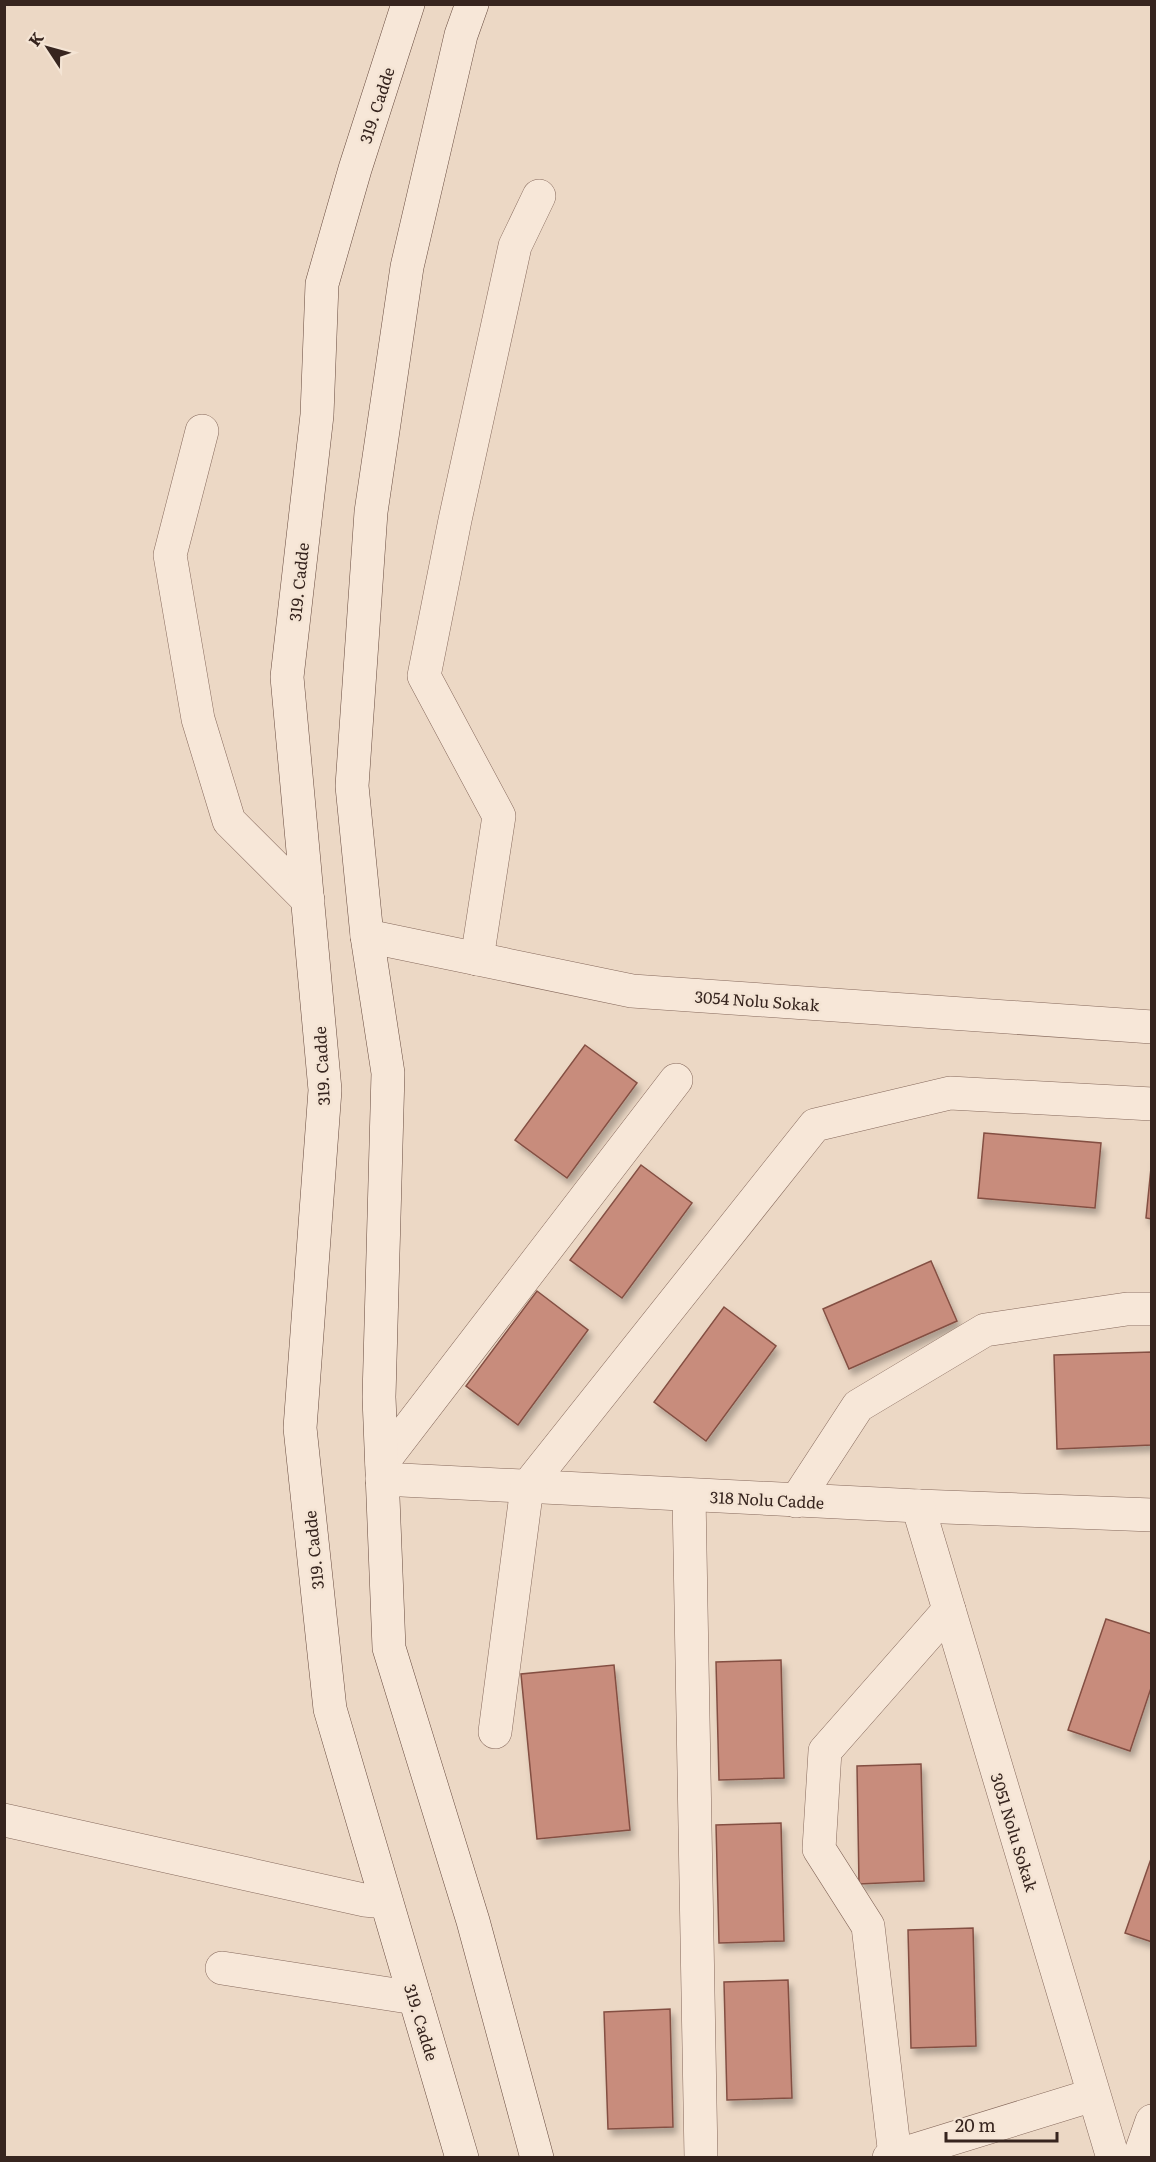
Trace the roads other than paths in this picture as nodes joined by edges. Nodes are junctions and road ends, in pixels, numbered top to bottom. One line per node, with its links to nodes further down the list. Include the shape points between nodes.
1 (408, 4): 5 (street, 319. Cadde, via 322,284 317,416 287,677)
2 (472, 4): 6 (street, via 461,35 407,267 371,512 352,786)
3 (539, 195): 7 (street, via 515,246 424,676 499,816)
4 (202, 431): 5 (street, via 170,555 198,719 229,821)
5 (308, 900): 21 (street, 319. Cadde, via 325,1090 300,1428 330,1709)
6 (368, 936): 7 (street, 3054 Nolu Sokak); 12 (street, via 388,1073 379,1397)
7 (477, 959): 8 (street, 3054 Nolu Sokak, via 632,991)
8 (1152, 1027)
9 (676, 1080): 12 (street)
10 (1152, 1104): 13 (street, via 950,1093 815,1125)
11 (1152, 1309): 15 (street, via 1127,1309 985,1330 858,1406)
12 (382, 1472): 13 (street, 318 Nolu Cadde); 28 (street, via 389,1648 473,1921)
13 (527, 1487): 14 (street, 318 Nolu Cadde); 19 (street)
14 (689, 1495): 15 (street, 318 Nolu Cadde); 29 (street)
15 (796, 1500): 16 (street, 318 Nolu Cadde)
16 (918, 1506): 17 (street, 318 Nolu Cadde); 18 (street, 3051 Nolu Sokak)
17 (1152, 1515)
18 (949, 1610): 24 (street, 3051 Nolu Sokak); 30 (street, via 825,1751 819,1849 868,1926)
19 (495, 1732)
20 (4, 1820): 21 (street)
21 (386, 1902): 23 (street, 319. Cadde)
22 (222, 1968): 23 (street)
23 (415, 1998): 27 (street, 319. Cadde)
24 (1093, 2095): 26 (street); 31 (street, 3051 Nolu Sokak)
25 (1152, 2121): 32 (street)
26 (934, 2151): 30 (street)
27 (462, 2157)
28 (537, 2157)
29 (700, 2157)
30 (892, 2157)
31 (1113, 2157)
32 (1139, 2157)

